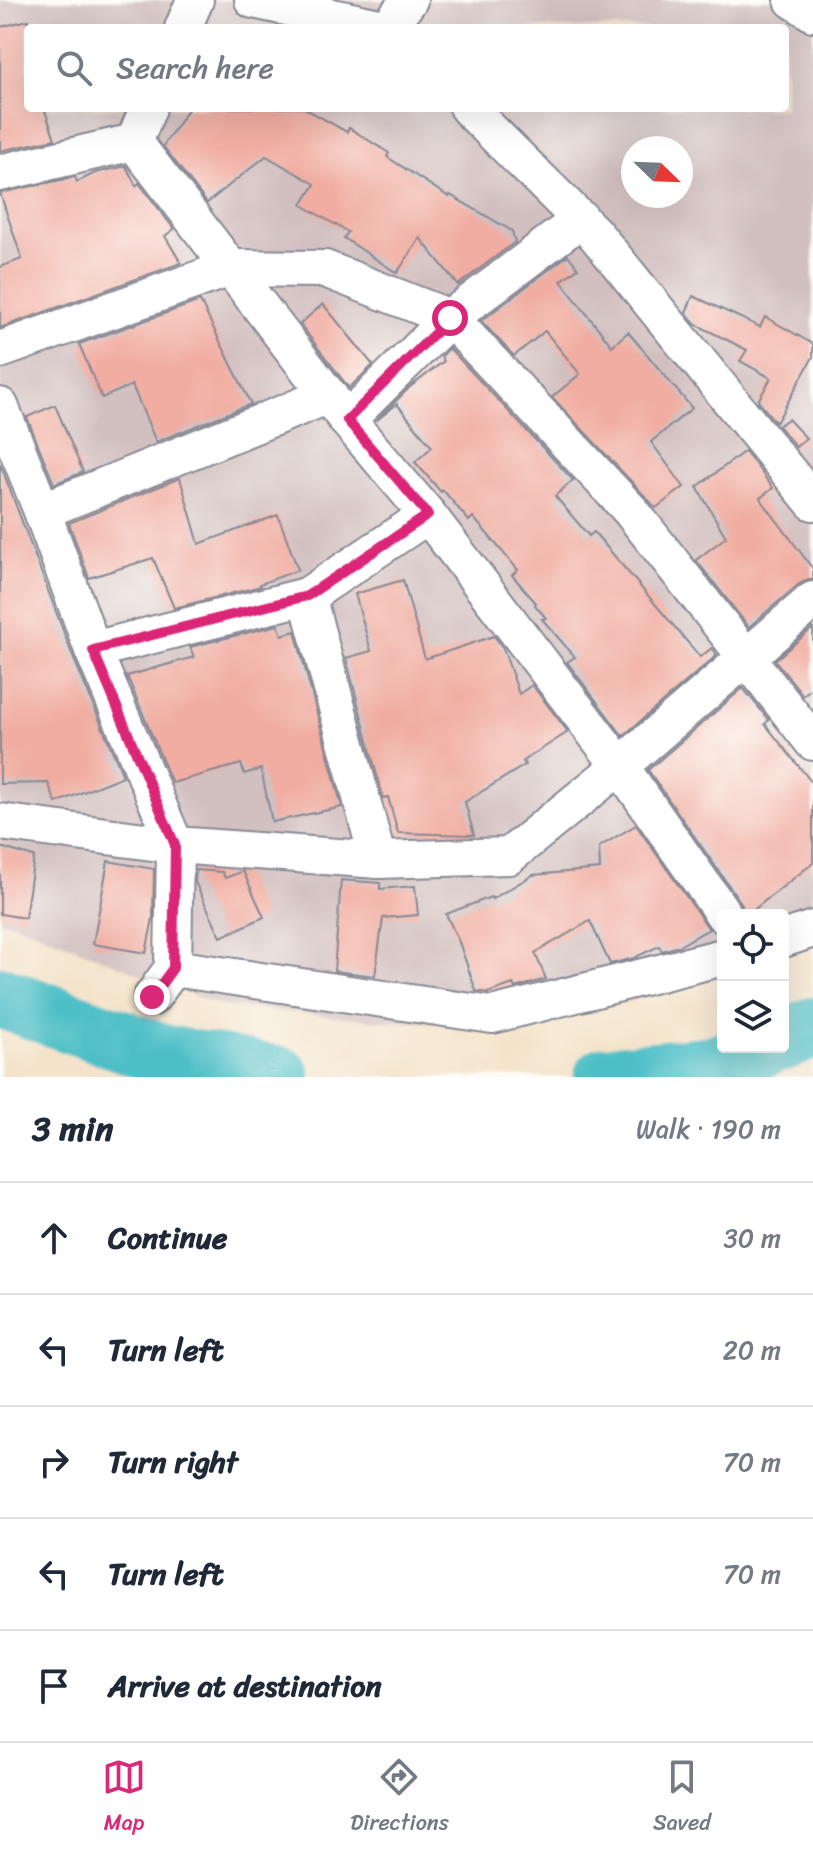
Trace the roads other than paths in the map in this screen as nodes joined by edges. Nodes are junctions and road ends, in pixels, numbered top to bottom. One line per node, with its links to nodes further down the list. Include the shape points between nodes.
1 (195, 0): 6 (street)
2 (253, 0): 7 (street)
3 (409, 0): 8 (street)
4 (793, 0): 5 (street)
5 (813, 13)
6 (185, 24)
7 (367, 24)
8 (389, 24)
9 (146, 112): 11 (street)
10 (472, 112): 13 (street)
11 (134, 142): 12 (street); 14 (street)
12 (0, 173)
13 (581, 219): 15 (street); 19 (street)
14 (230, 268): 15 (street, via 325,269); 16 (street); 18 (street)
15 (450, 318): 18 (street); 25 (street, via 631,511)
16 (0, 350)
17 (0, 406): 20 (street)
18 (338, 407): 20 (street); 21 (street)
19 (813, 502)
20 (42, 511): 24 (street)
21 (428, 515): 22 (street); 27 (street)
22 (307, 596): 24 (street); 30 (street)
23 (813, 600): 25 (street)
24 (93, 650): 29 (street)
25 (747, 657): 26 (street); 27 (street)
26 (813, 742)
27 (620, 766): 30 (street, via 509,856); 31 (street)
28 (0, 822): 29 (street)
29 (175, 845): 30 (street); 35 (street)
30 (378, 860)
31 (720, 909)
32 (813, 929): 33 (street)
33 (789, 937)
34 (717, 959): 35 (street, via 492,1015)
35 (173, 968): 36 (street)
36 (152, 997)

